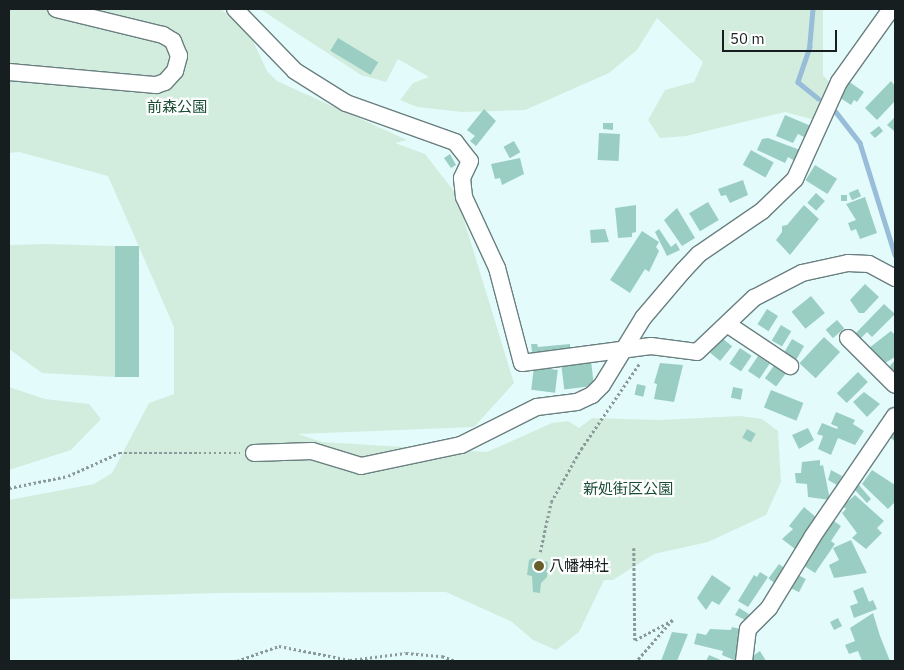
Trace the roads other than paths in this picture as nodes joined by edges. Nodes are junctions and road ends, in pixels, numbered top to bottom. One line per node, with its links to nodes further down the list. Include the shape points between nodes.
1 (56, 9): 4 (street, via 163,35 173,41 179,56 175,71 156,86)
2 (235, 9): 8 (street, via 295,71 346,103 456,142 470,161 462,178 464,197 497,268 522,363)
3 (891, 9): 8 (street, via 839,82 795,179 762,210 699,254 643,318)
4 (9, 72)
5 (895, 278): 6 (street, via 869,264 848,263 802,273 754,298)
6 (727, 324): 8 (street, via 697,352 651,346); 9 (street)
7 (848, 338): 10 (street)
8 (623, 352): 12 (street, via 592,395 577,402 537,407 461,445 361,466 312,451)
9 (790, 366)
10 (895, 384)
11 (895, 416): 13 (street, via 769,608 748,628)
12 (254, 453)
13 (744, 661)

